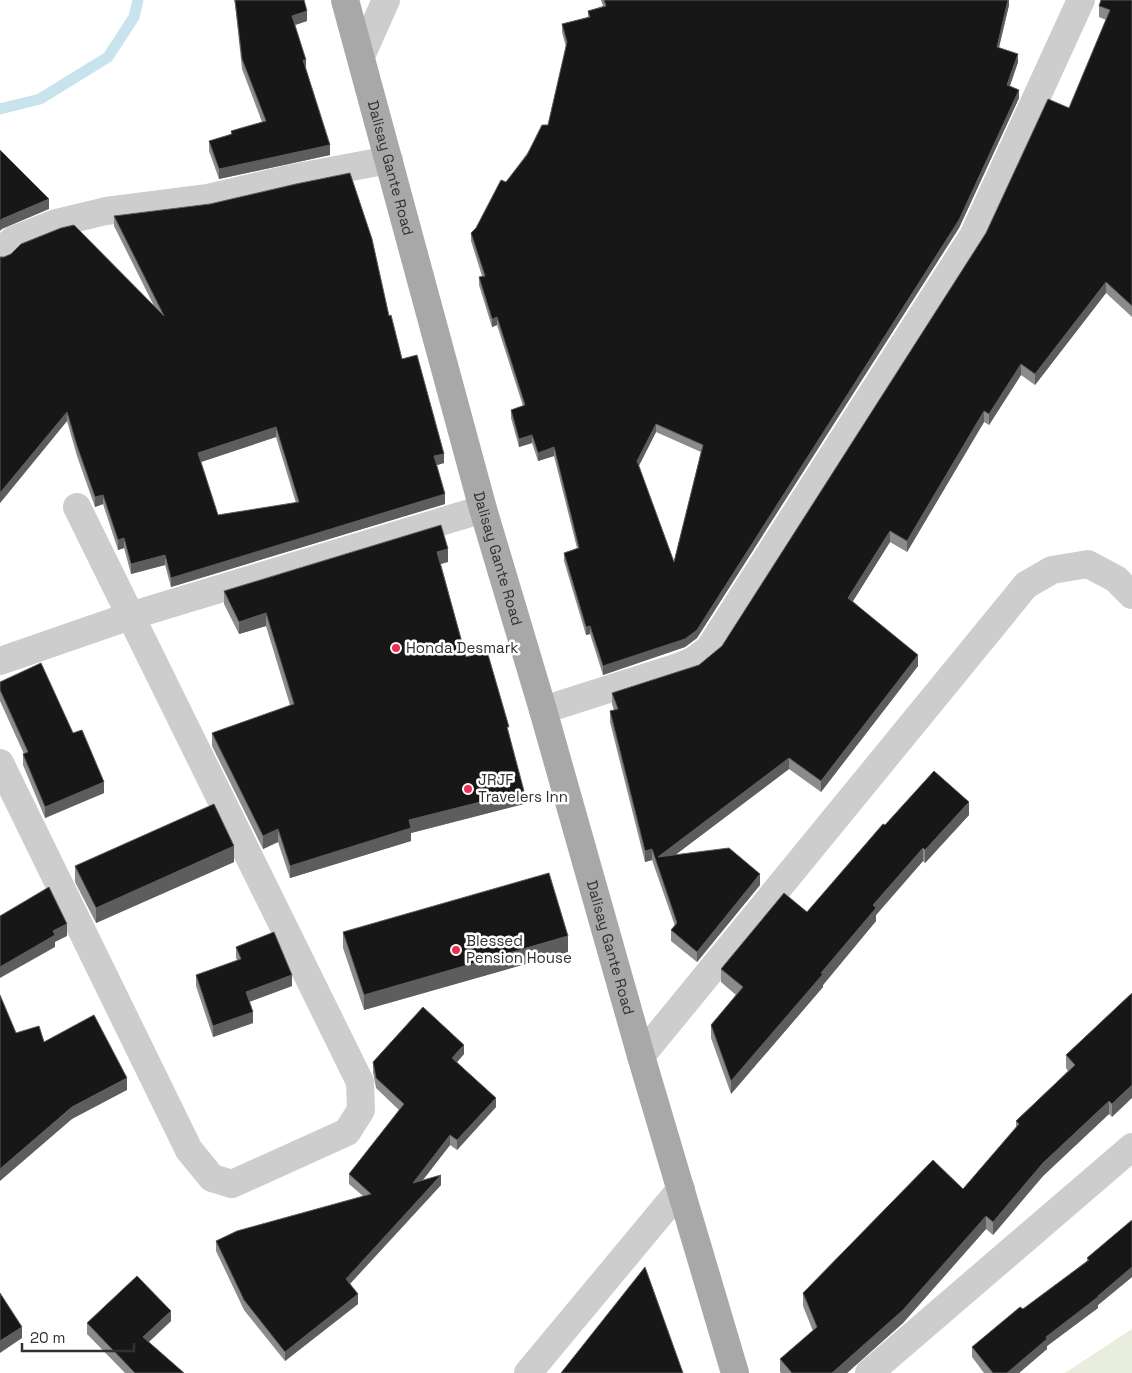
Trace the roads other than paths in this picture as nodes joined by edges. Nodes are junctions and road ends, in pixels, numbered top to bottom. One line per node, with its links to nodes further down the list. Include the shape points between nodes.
1 (345, 0): 4 (main road, Dalisay Gante Road)
2 (386, 0): 4 (street)
3 (1081, 0): 12 (street, via 972,236 709,649 693,661 675,668)
4 (361, 56): 5 (main road, Dalisay Gante Road)
5 (389, 160): 6 (street, via 208,198 106,211 56,223 21,236); 8 (main road, Dalisay Gante Road)
6 (0, 252)
7 (77, 507): 10 (street)
8 (483, 509): 10 (street); 12 (main road, Dalisay Gante Road)
9 (1132, 595): 14 (street, via 1116,579 1088,564 1052,570 1026,585)
10 (130, 616): 11 (street); 13 (street, via 360,1082 361,1110 347,1132 232,1184 212,1178 189,1150)
11 (0, 661)
12 (543, 710): 14 (main road, Dalisay Gante Road)
13 (0, 763)
14 (641, 1056): 16 (main road, Dalisay Gante Road)
15 (1132, 1148): 19 (street)
16 (681, 1189): 17 (street); 18 (main road, Dalisay Gante Road)
17 (528, 1373)
18 (735, 1373)
19 (869, 1373)

